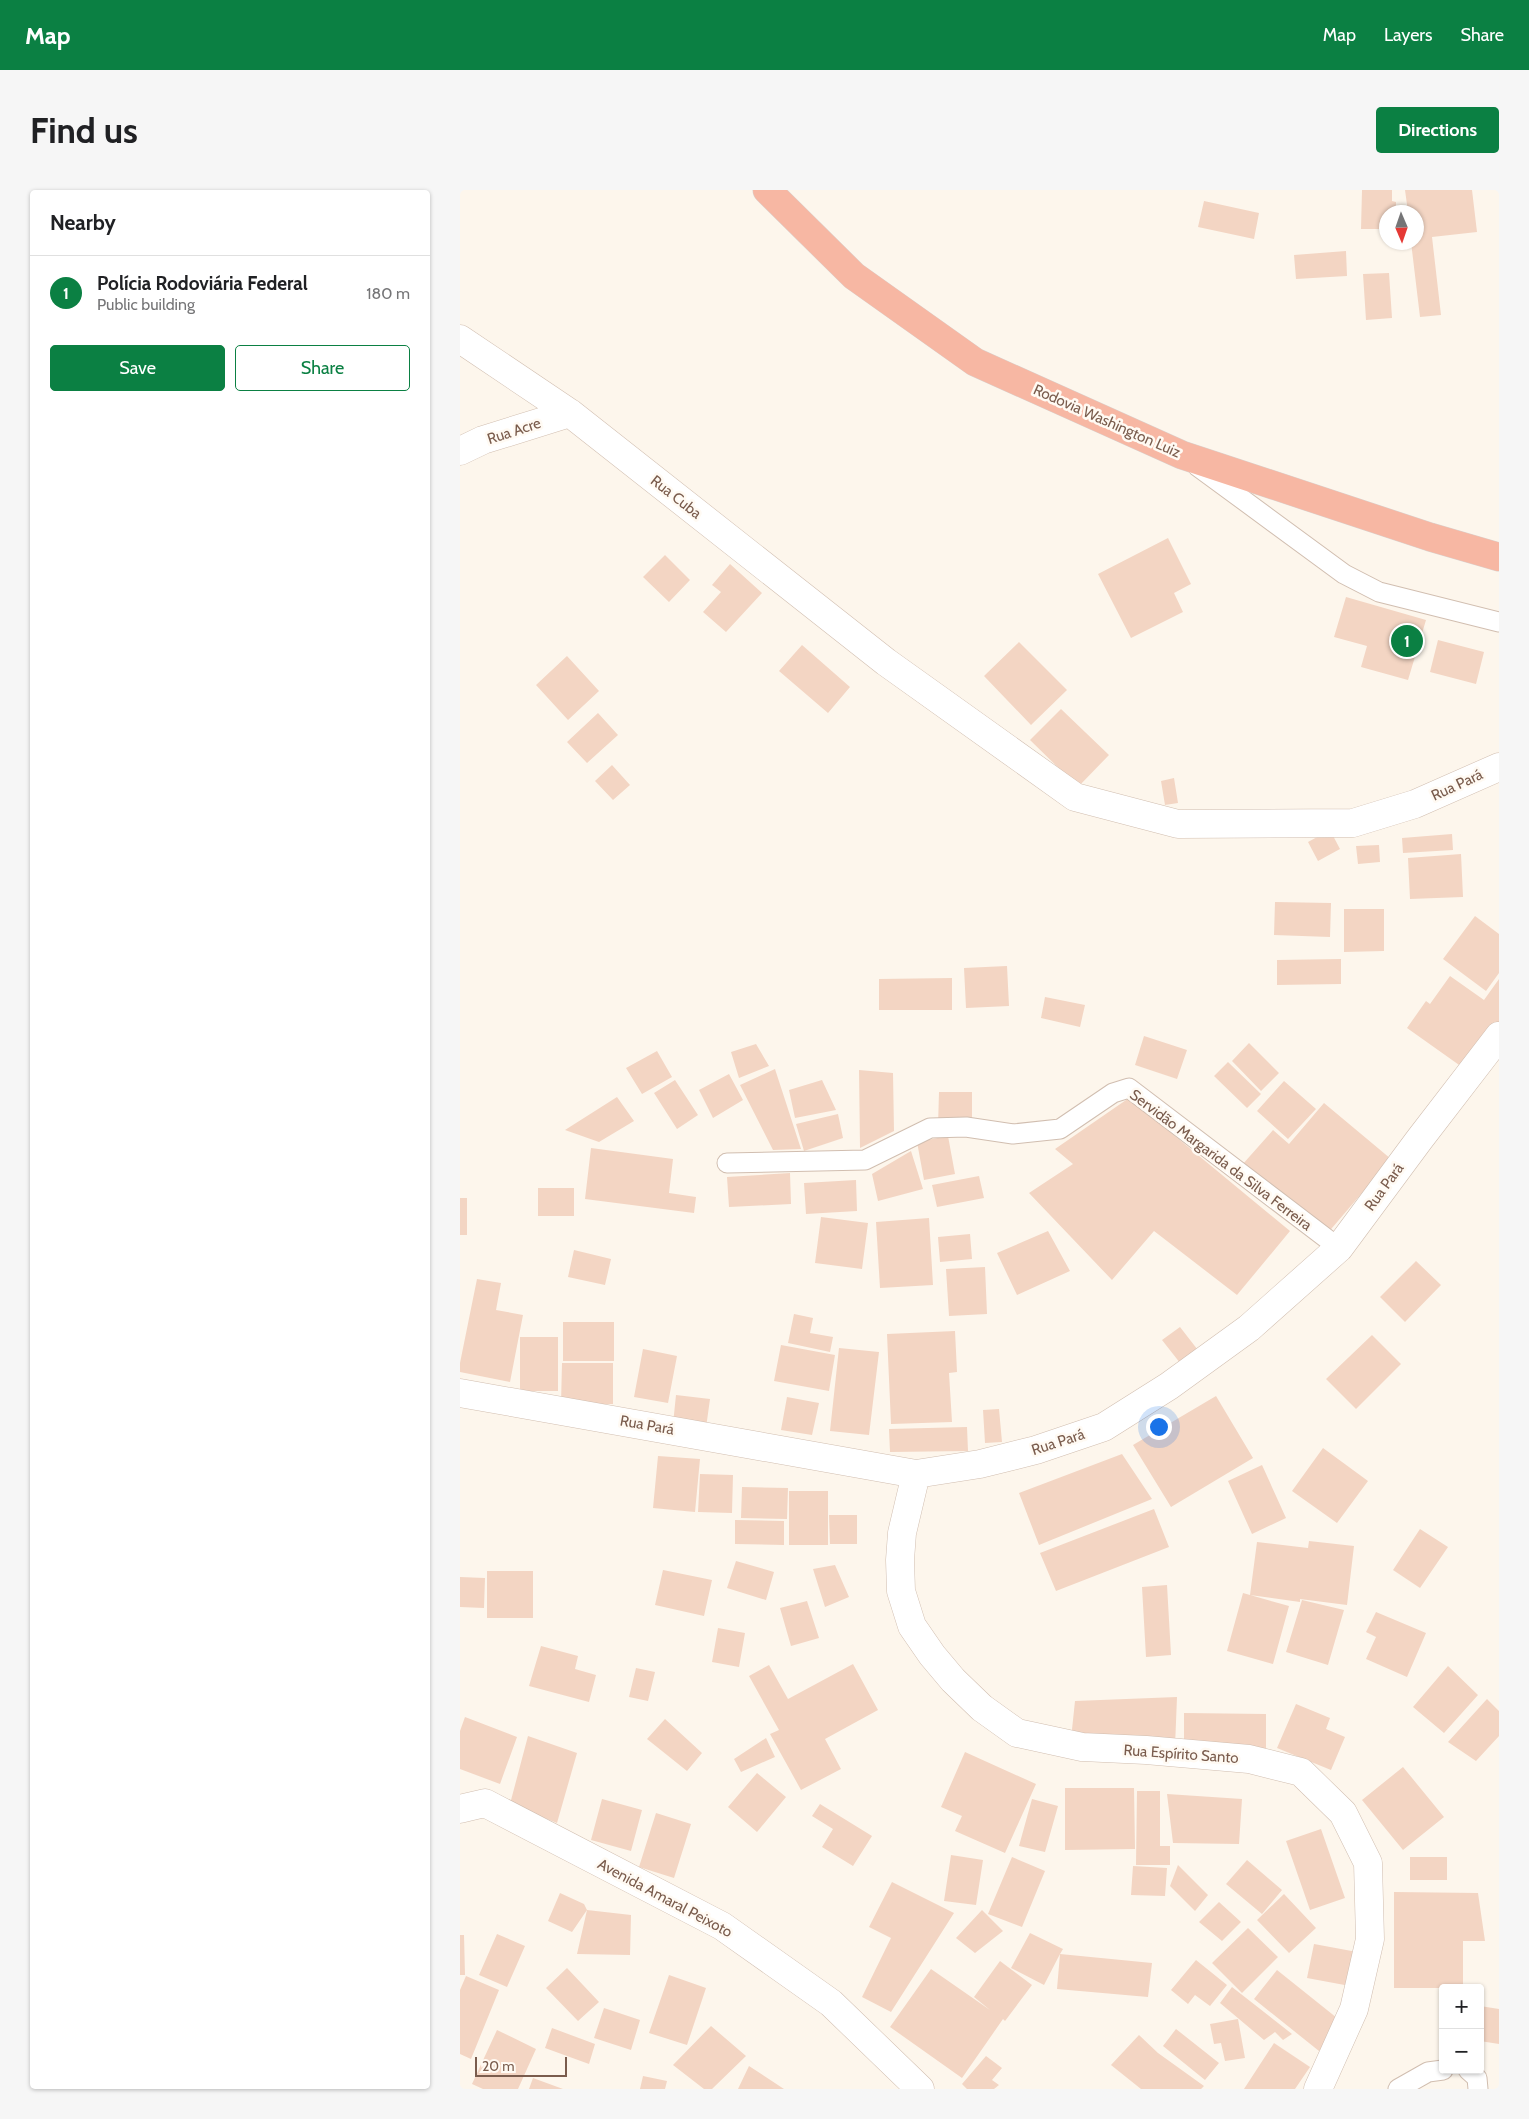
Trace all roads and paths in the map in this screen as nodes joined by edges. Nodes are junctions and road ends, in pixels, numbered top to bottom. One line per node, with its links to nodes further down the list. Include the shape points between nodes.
1 (767, 190): 5 (highway, Rodovia Washington Luiz, via 854,276 975,362)
2 (460, 339): 3 (street, Rua Cuba)
3 (570, 413): 4 (street, Rua Acre, via 483,440); 9 (street, Rua Cuba, via 886,662 1075,797 1178,824 1353,823)
4 (460, 451)
5 (1182, 455): 6 (highway, Rodovia Washington Luiz); 7 (lane, via 1344,574 1379,592)
6 (1499, 557)
7 (1499, 622)
8 (1499, 767): 9 (street, Rua Pará)
9 (1415, 804)
10 (1499, 1036): 12 (street, Rua Pará)
11 (727, 1163): 12 (lane, Servidão Margarida da Silva Ferreira, via 864,1160 930,1128 966,1127 1013,1134 1060,1129 1113,1093 1129,1088)
12 (1339, 1248): 14 (street, Rua Pará, via 1249,1328 1104,1427 1036,1450 980,1464)
13 (460, 1393): 14 (street, Rua Pará)
14 (916, 1474): 20 (street, Rua Espírito Santo, via 902,1533 901,1591 912,1626 932,1655 982,1708 1017,1732 1082,1747 1249,1759 1301,1772 1343,1813 1368,1863 1370,1939 1354,2009)
15 (460, 1786): 16 (street, Avenida Amaral Peixoto)
16 (472, 1806): 19 (street, Avenida Amaral Peixoto, via 722,1926 831,2003)
17 (1439, 2071): 21 (lane, via 1428,2072)
18 (1472, 2074): 22 (lane, via 1477,2078)
19 (920, 2089)
20 (1318, 2089)
21 (1398, 2089)
22 (1478, 2089)

